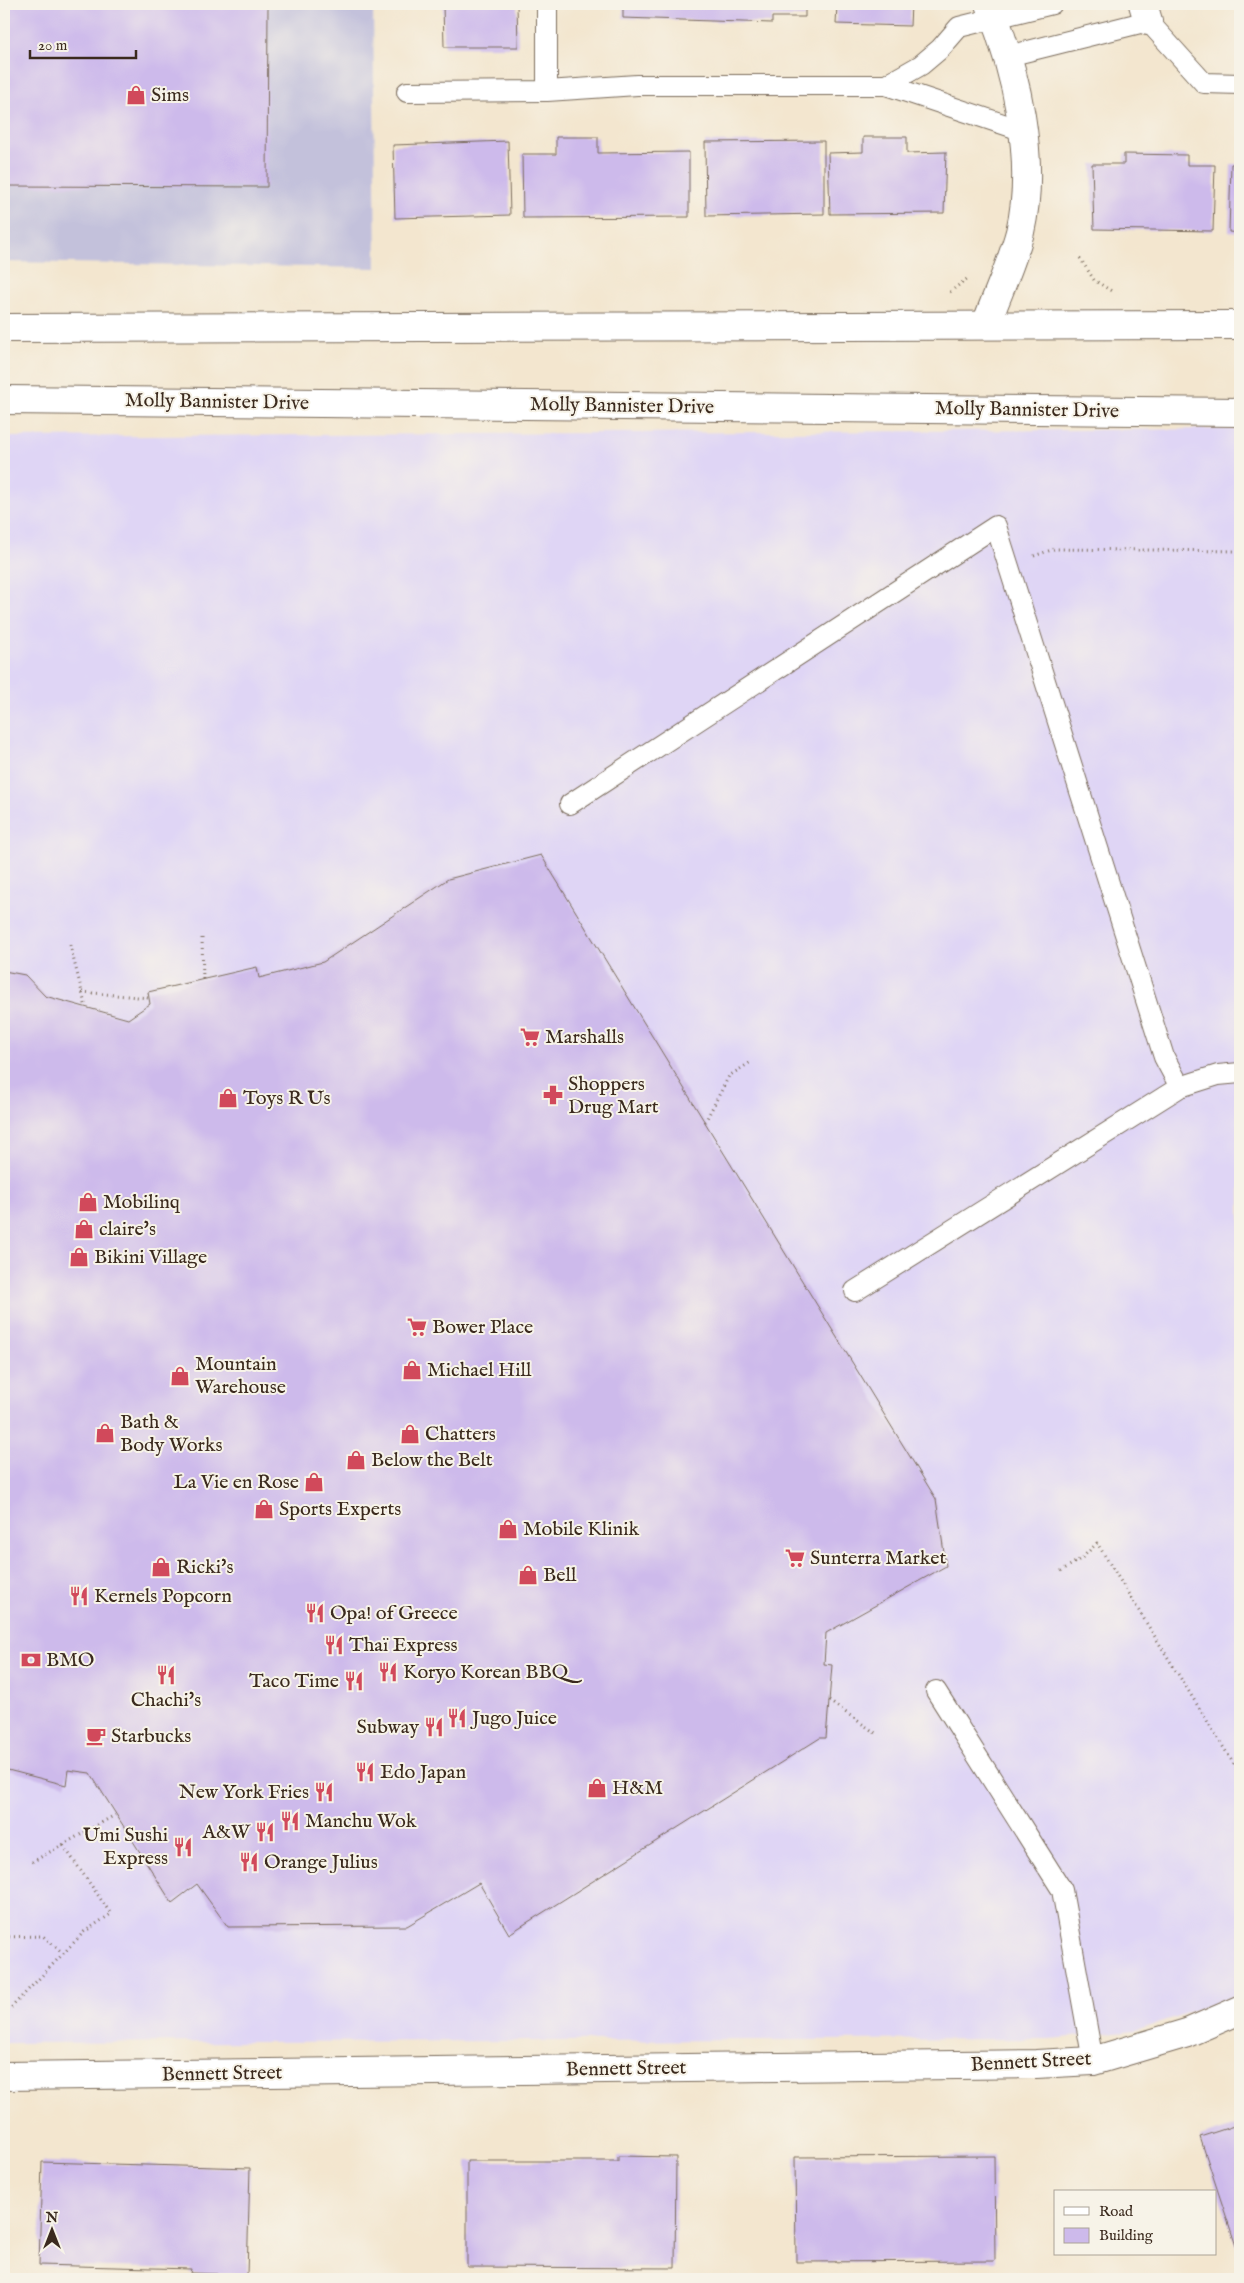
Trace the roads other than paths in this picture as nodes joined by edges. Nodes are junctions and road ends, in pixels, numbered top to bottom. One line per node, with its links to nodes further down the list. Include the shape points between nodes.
1 (547, 4): 8 (lane)
2 (1052, 4): 3 (lane)
3 (992, 11): 5 (street); 7 (lane, via 959,27 921,65)
4 (1145, 12): 5 (lane); 6 (lane, via 1204,83)
5 (1008, 56): 10 (street)
6 (1240, 84)
7 (886, 85): 8 (lane, via 637,85); 10 (lane)
8 (546, 91): 9 (lane)
9 (407, 92)
10 (1024, 131): 11 (street, via 1024,205 1020,232)
11 (986, 325): 12 (street); 13 (street)
12 (1240, 325)
13 (4, 328)
14 (4, 400): 15 (street, Molly Bannister Drive)
15 (1240, 412)
16 (570, 804): 18 (lane, via 996,526 1161,1048)
17 (1240, 1073): 18 (lane, via 1218,1075)
18 (1180, 1087): 19 (lane)
19 (854, 1291)
20 (936, 1691): 22 (lane, via 1062,1890)
21 (1240, 2010): 22 (street, Bennett Street, via 1186,2032)
22 (1093, 2061): 23 (street, Bennett Street)
23 (4, 2076)

